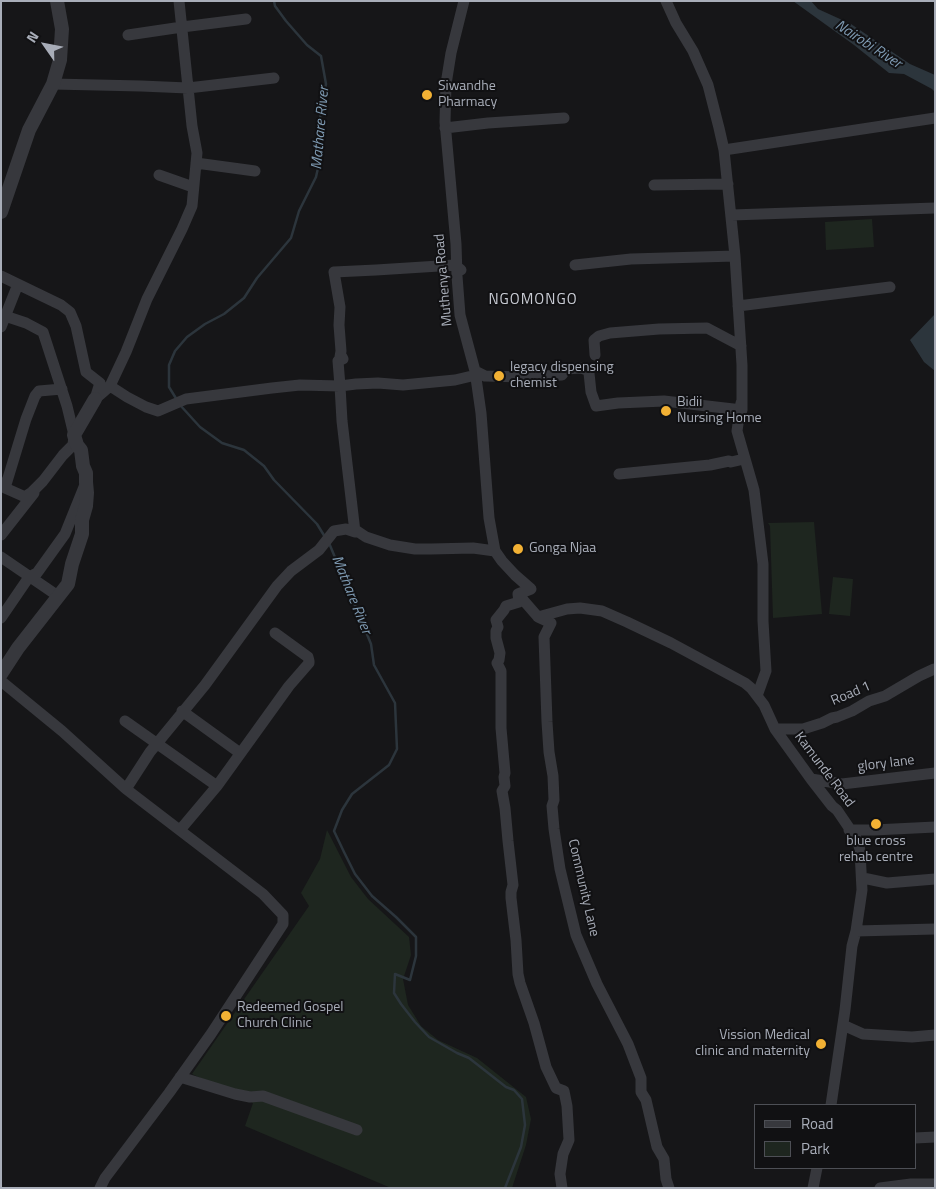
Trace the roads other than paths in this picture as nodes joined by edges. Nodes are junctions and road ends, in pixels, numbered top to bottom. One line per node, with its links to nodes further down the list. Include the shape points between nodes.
1 (57, 1): 9 (street, via 62,29 60,60)
2 (179, 1): 6 (street)
3 (464, 1): 13 (street, Muthenya Road, via 446,84)
4 (666, 1): 14 (street, via 708,85)
5 (246, 19): 6 (street)
6 (182, 27): 7 (street); 10 (street)
7 (128, 35)
8 (274, 78): 10 (street)
9 (53, 84): 10 (street); 22 (street, via 29,130)
10 (188, 88): 15 (street)
11 (564, 118): 13 (street)
12 (935, 118): 14 (street)
13 (445, 128): 27 (street, Muthenya Road)
14 (724, 150): 18 (street)
15 (196, 163): 16 (street); 20 (street)
16 (255, 171)
17 (159, 176): 20 (street)
18 (728, 184): 19 (street); 23 (street)
19 (654, 185)
20 (193, 187): 35 (street, via 192,206)
21 (935, 208): 23 (street)
22 (1, 212)
23 (732, 215): 24 (street)
24 (735, 256): 25 (street, via 631,259); 30 (street)
25 (575, 265)
26 (1, 276): 28 (street)
27 (456, 276): 34 (street, Muthenya Road, via 460,315); 36 (street, via 464,273 455,265 334,272 340,307 340,357 343,359 338,361)
28 (18, 284): 31 (street); 38 (street, via 61,304 70,312 86,372 100,383)
29 (890, 288): 30 (street)
30 (738, 306): 32 (street)
31 (3, 320): 37 (street, via 26,323 43,332)
32 (741, 346): 33 (street, via 707,328 659,329 599,336 594,340); 39 (street)
33 (595, 355)
34 (475, 373): 36 (street, via 455,380); 39 (street, via 524,377 562,375 566,369 581,368 589,373 596,406 664,401); 48 (street, Muthenya Road)
35 (110, 386): 36 (street, via 158,411 186,399 300,385); 38 (street)
36 (340, 386): 46 (street)
37 (62, 389): 40 (street); 45 (street, via 40,391 36,396)
38 (95, 399): 40 (street)
39 (742, 410): 41 (street, via 742,396 737,431)
40 (74, 435): 43 (street, via 73,445); 44 (street, via 82,450)
41 (744, 459): 42 (street); 59 (street, via 754,490 762,564 766,672)
42 (619, 474)
43 (43, 481): 45 (street, via 26,496); 47 (street)
44 (86, 482): 50 (street, via 65,534 37,573); 52 (street, via 88,493 82,534 68,584)
45 (3, 485)
46 (355, 532): 48 (street, via 390,545 415,549); 60 (street, via 334,531 319,550 283,578)
47 (1, 534)
48 (495, 551): 51 (street, via 531,589)
49 (1, 557): 50 (street)
50 (29, 577): 52 (street); 54 (street)
51 (518, 594): 53 (street, Community Lane); 86 (street, via 519,602 506,606 496,620 505,773 502,791 513,885 511,898 517,969 546,1067 556,1088 564,1091 566,1102 569,1140 560,1174)
52 (58, 596): 57 (street)
53 (538, 617): 59 (street, Kamunde Road, via 567,609 602,611 738,679); 87 (street, Community Lane, via 552,623 544,638 552,806 560,869 577,939 641,1078 641,1092 646,1100 657,1147 664,1159)
54 (1, 618)
55 (275, 633): 64 (street, via 309,661)
56 (934, 669): 62 (street, Road 1, via 885,696 822,723 803,730)
57 (1, 674)
58 (1, 681): 68 (street)
59 (757, 696): 62 (street, Kamunde Road)
60 (182, 711): 63 (street); 64 (street)
61 (125, 721): 63 (street)
62 (774, 729): 66 (street, Kamunde Road)
63 (156, 744): 67 (street); 68 (street)
64 (240, 753): 67 (street)
65 (935, 773): 66 (street, glory lane, via 842,784)
66 (811, 779): 71 (street, Kamunde Road)
67 (217, 786): 70 (street)
68 (126, 789): 70 (street)
69 (935, 827): 71 (street)
70 (180, 830): 78 (street, via 263,894 283,915 283,924)
71 (849, 830): 72 (street, Kamunde Road, via 858,841)
72 (862, 878): 73 (street, via 887,883); 75 (street, Kamunde Road)
73 (935, 879)
74 (935, 929): 75 (street)
75 (856, 931): 76 (street, Kamunde Road)
76 (843, 1026): 77 (street, via 863,1034); 79 (street, Kamunde Road)
77 (934, 1038)
78 (180, 1078): 80 (street, via 234,1094 263,1096); 85 (street)
79 (831, 1104)
80 (357, 1130)
81 (935, 1137): 82 (street)
82 (916, 1138)
83 (817, 1169): 88 (street)
84 (935, 1184): 89 (street)
85 (100, 1188)
86 (562, 1188)
87 (669, 1188)
88 (813, 1188)
89 (880, 1188)

